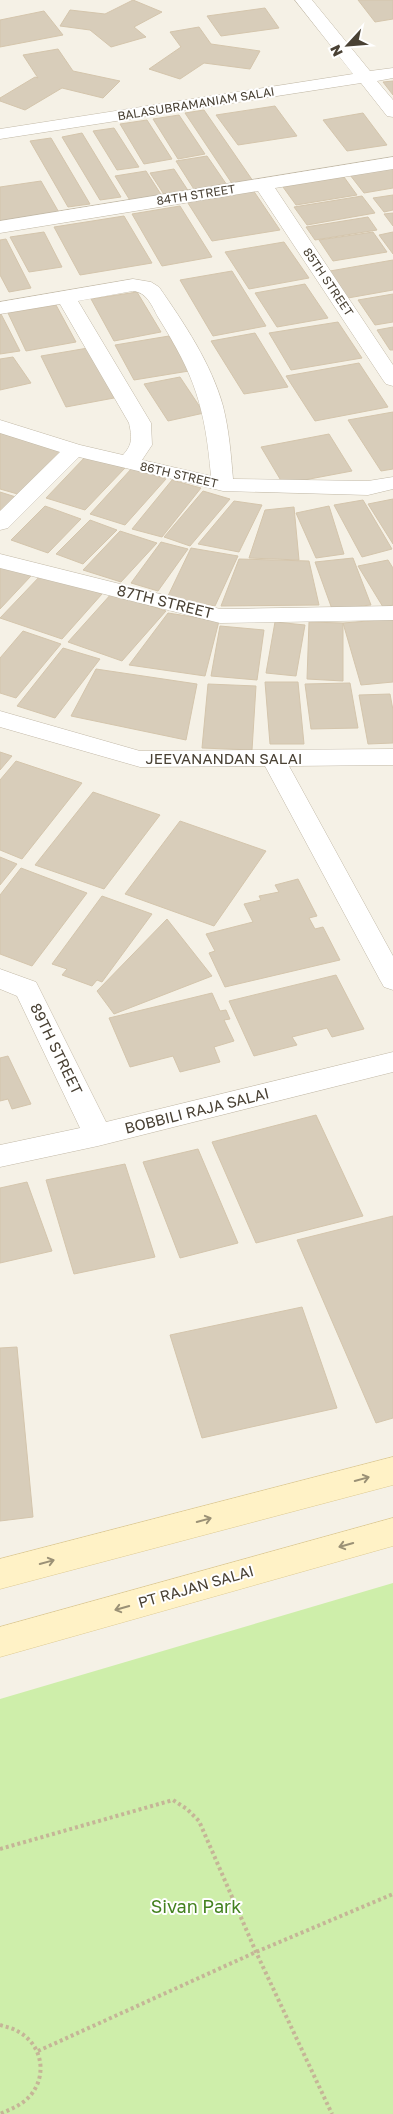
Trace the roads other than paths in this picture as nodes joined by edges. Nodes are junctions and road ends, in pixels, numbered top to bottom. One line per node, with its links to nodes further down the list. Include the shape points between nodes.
1 (303, 0): 3 (street)
2 (393, 73): 3 (street, BALASUBRAMANIAM SALAI)
3 (365, 77): 4 (street); 5 (street, BALASUBRAMANIAM SALAI)
4 (393, 112)
5 (0, 134)
6 (393, 163): 7 (street, 84TH STREET)
7 (263, 184): 8 (street, 84TH STREET); 11 (street, 85TH STREET)
8 (0, 227)
9 (65, 296): 10 (street); 14 (street, via 140,423 142,447); 16 (street, via 133,285 152,291 209,394 217,425)
10 (0, 308)
11 (393, 380)
12 (0, 426): 13 (street, 86TH STREET)
13 (74, 450): 14 (street, 86TH STREET); 17 (street)
14 (128, 463): 16 (street, 86TH STREET)
15 (393, 483): 16 (street, 86TH STREET, via 368,488)
16 (223, 485)
17 (0, 523)
18 (0, 560): 19 (street, 87TH STREET, via 220,616)
19 (393, 613)
20 (0, 719): 22 (street, JEEVANANDAN SALAI, via 140,760)
21 (393, 757): 22 (street, JEEVANANDAN SALAI)
22 (274, 760): 24 (street)
23 (0, 979): 26 (street, 89TH STREET, via 27,989)
24 (393, 980)
25 (393, 1062): 26 (street, BOBBILI RAJA SALAI)
26 (98, 1135): 27 (street, BOBBILI RAJA SALAI)
27 (0, 1156)
28 (393, 1471): 30 (main road, one-way to 28)
29 (393, 1532): 31 (main road, PT RAJAN SALAI, one-way to 31)
30 (0, 1574)
31 (0, 1642)

